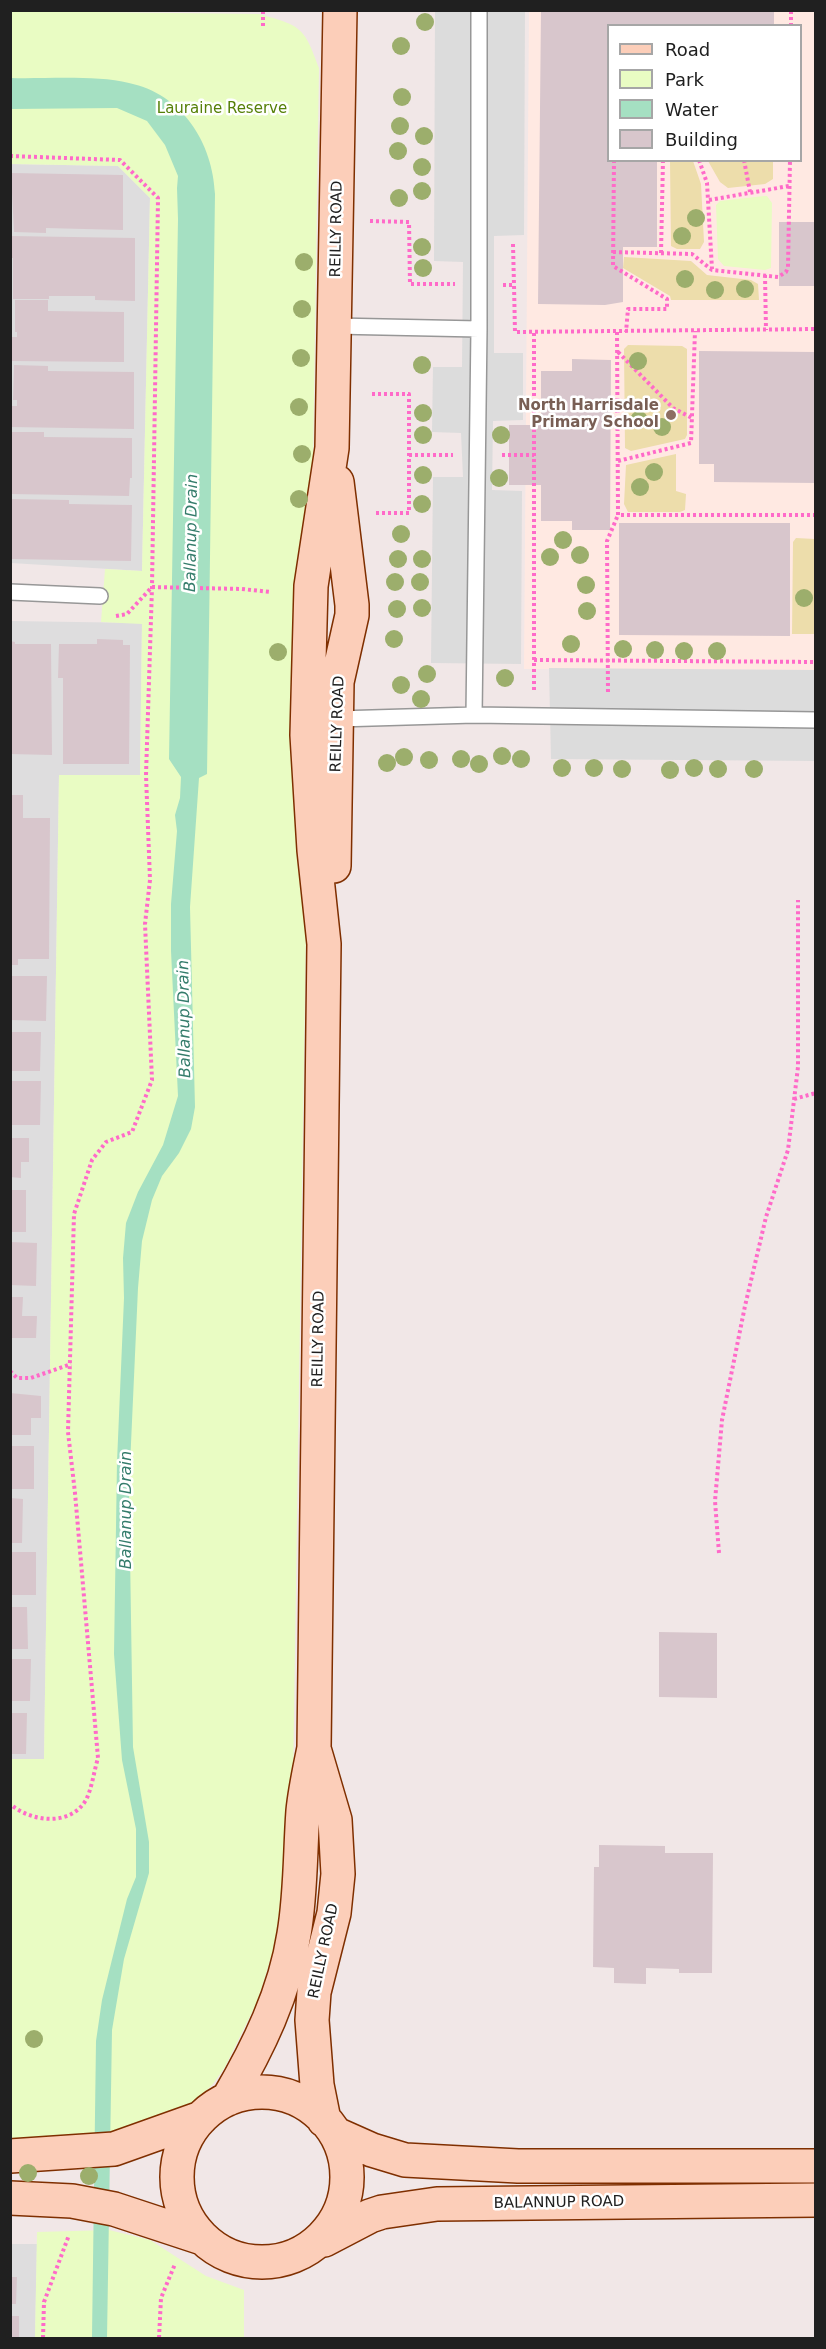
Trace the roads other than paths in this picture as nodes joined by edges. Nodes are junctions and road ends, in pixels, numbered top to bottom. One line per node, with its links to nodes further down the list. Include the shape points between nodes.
1 (340, 10): 3 (street, REILLY ROAD)
2 (479, 10): 4 (lane)
3 (335, 326): 4 (lane); 5 (street, REILLY ROAD)
4 (479, 329): 8 (lane)
5 (332, 448): 9 (street, REILLY ROAD, via 352,605 337,681); 11 (street, REILLY ROAD, via 311,586 307,735)
6 (10, 592): 7 (lane)
7 (100, 596)
8 (474, 716): 9 (lane); 10 (lane)
9 (338, 719): 11 (street, REILLY ROAD, via 334,866)
10 (816, 720)
11 (322, 931): 12 (street, REILLY ROAD)
12 (314, 1748): 13 (street, REILLY ROAD, via 303,1809 298,1903 288,1964 266,2025); 15 (street, REILLY ROAD, via 335,1820 338,1874 312,2020 317,2085)
13 (228, 2099): 14 (street); 15 (street, via 252,2092 276,2093 300,2101)
14 (201, 2118): 16 (street, via 114,2149); 20 (street, via 190,2130 180,2152 176,2177 180,2201 191,2225)
15 (330, 2127): 17 (street, via 372,2150 405,2160 518,2166); 21 (street, via 346,2159 348,2185 341,2210 328,2233)
16 (10, 2156)
17 (816, 2166)
18 (10, 2198): 20 (street, via 72,2201 123,2211)
19 (816, 2200): 21 (street, BALANNUP ROAD, via 437,2204 370,2216)
20 (190, 2246): 21 (street, via 209,2244 232,2257 258,2262 284,2260)
21 (312, 2247)

